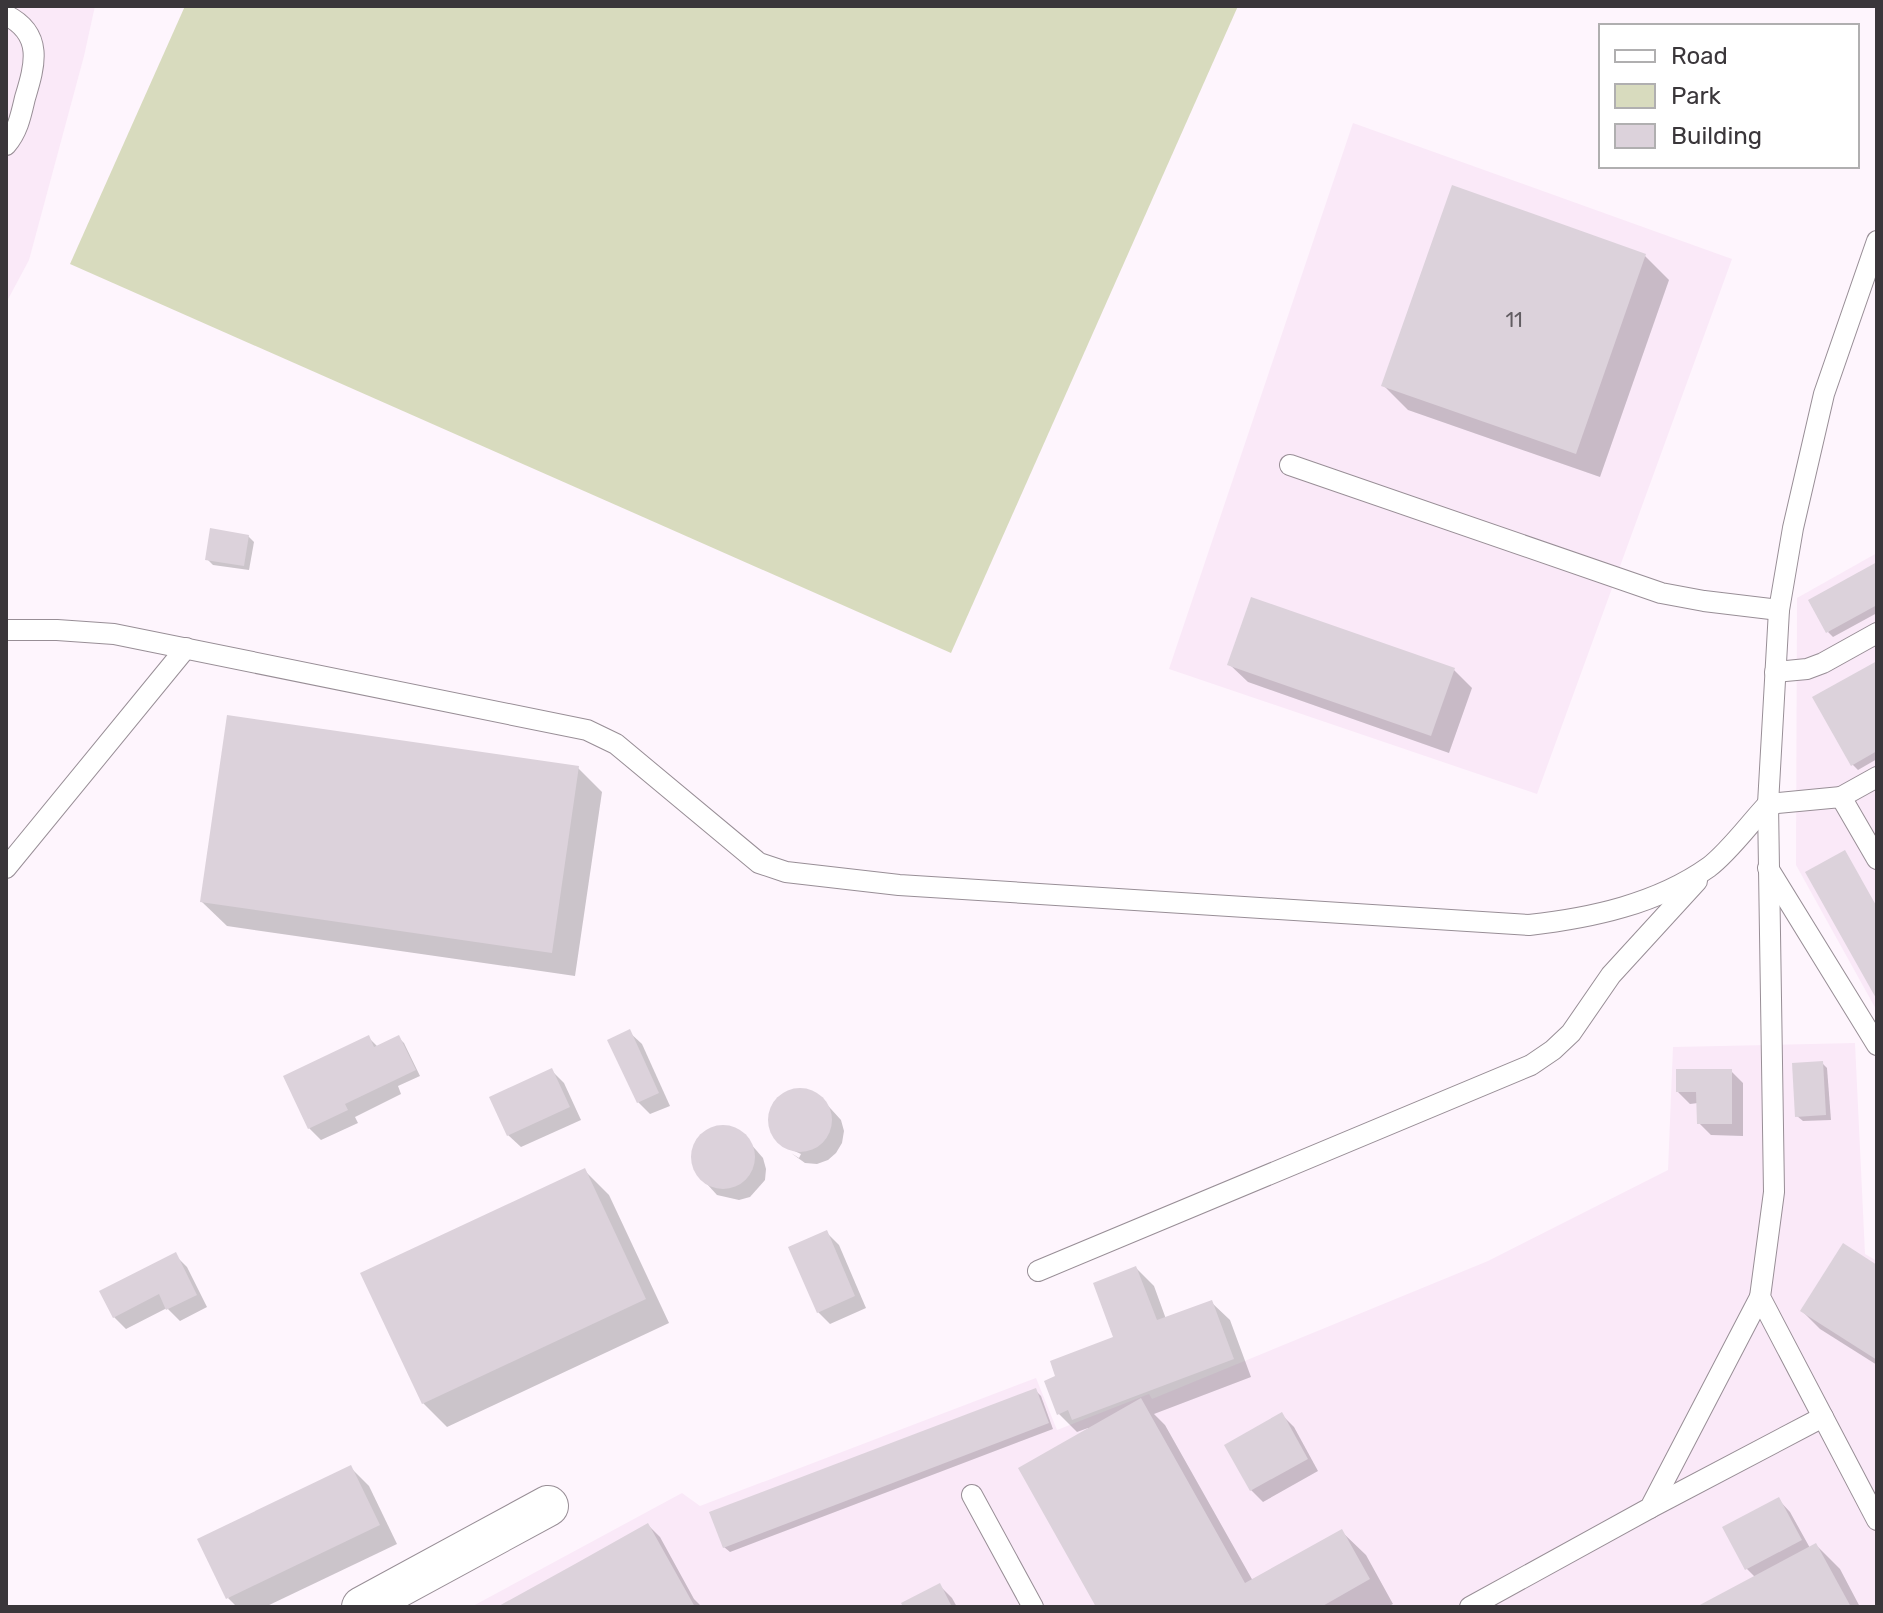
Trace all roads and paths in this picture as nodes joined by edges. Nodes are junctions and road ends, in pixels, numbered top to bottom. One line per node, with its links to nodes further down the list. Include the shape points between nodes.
1 (6, 15): 2 (lane, via 29,35 36,62 15,134)
2 (6, 145)
3 (1877, 241): 5 (lane, via 1824,394)
4 (1290, 465): 5 (lane, via 1661,593)
5 (1779, 610): 9 (lane)
6 (6, 630): 8 (lane, via 114,634)
7 (1877, 633): 9 (lane, via 1823,663)
8 (186, 648): 14 (lane, via 587,730 616,744 759,863 786,872 899,885 1529,925 1635,904); 15 (lane)
9 (1775, 672): 12 (lane)
10 (1877, 777): 11 (lane)
11 (1841, 797): 12 (lane); 13 (lane)
12 (1768, 804): 14 (lane); 16 (lane)
13 (1877, 859)
14 (1710, 866): 18 (lane, via 1611,975 1571,1033 1531,1065)
15 (6, 868)
16 (1768, 868): 17 (lane); 19 (lane, via 1774,1192)
17 (1877, 1045)
18 (1038, 1271)
19 (1760, 1297): 20 (lane); 23 (lane)
20 (1823, 1417): 23 (lane); 24 (lane)
21 (972, 1495): 26 (lane)
22 (548, 1506): 25 (street)
23 (1650, 1508): 27 (lane)
24 (1877, 1520)
25 (362, 1607)
26 (1033, 1607)
27 (1470, 1607)

